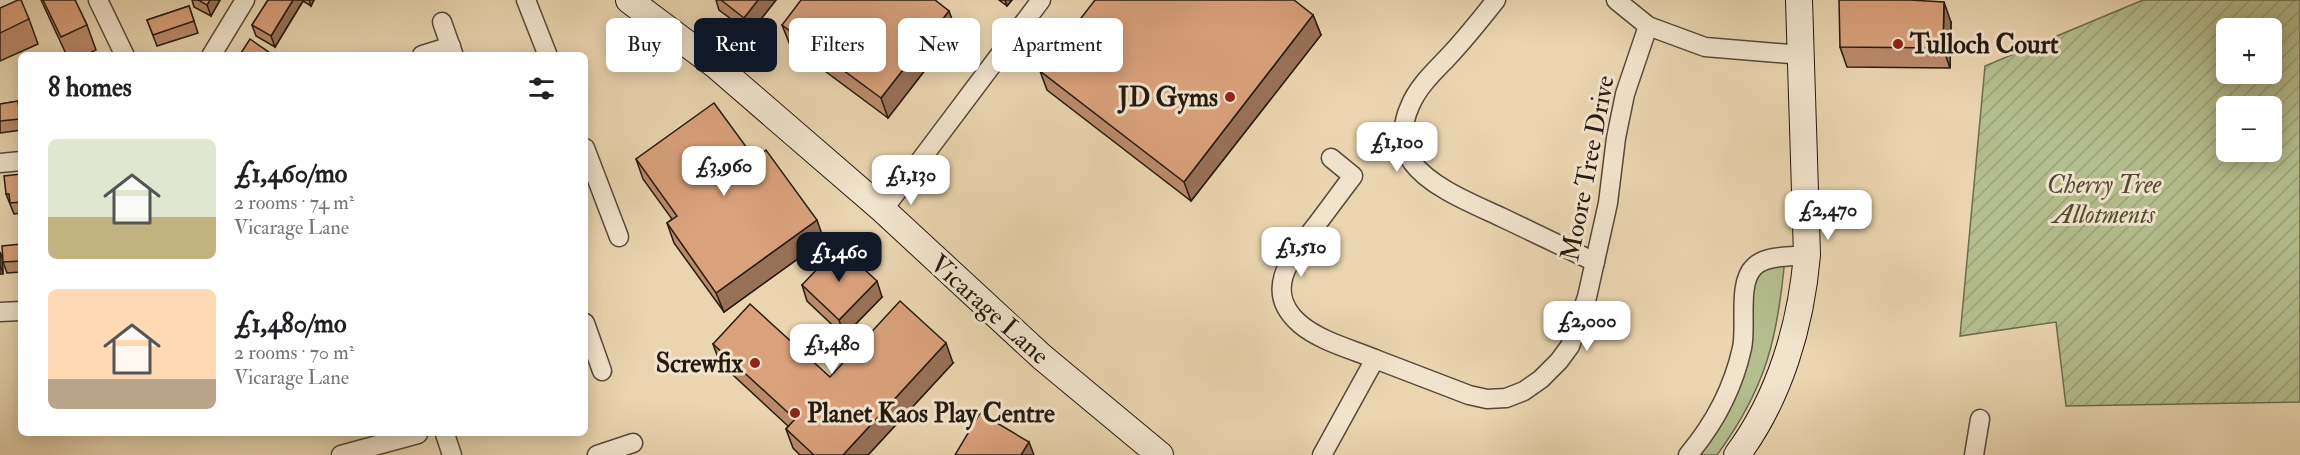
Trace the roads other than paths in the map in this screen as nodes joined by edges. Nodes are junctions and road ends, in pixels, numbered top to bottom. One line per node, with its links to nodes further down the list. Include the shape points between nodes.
1 (8, 0): 10 (street)
2 (98, 0): 14 (street)
3 (245, 0): 15 (street)
4 (526, 0): 16 (street)
5 (629, 0): 22 (street, Vicarage Lane, via 714,64)
6 (1041, 0): 22 (street)
7 (1496, 0): 25 (street, via 1422,86 1410,106 1404,126 1407,156 1436,184 1460,198)
8 (1616, 0): 12 (street)
9 (1799, 0): 17 (street)
10 (0, 4)
11 (442, 22): 13 (street)
12 (1647, 26): 17 (street, via 1705,47); 25 (street, Moore Tree Drive, via 1625,94)
13 (453, 51)
14 (123, 52)
15 (213, 52)
16 (546, 52)
17 (1802, 55): 24 (street)
18 (588, 156): 23 (street)
19 (1331, 158): 29 (street, Moore Tree Drive, via 1353,176 1289,259 1282,279 1284,305 1300,324 1320,336)
20 (18, 161): 21 (street)
21 (0, 163)
22 (883, 210): 38 (street, Vicarage Lane, via 1042,357)
23 (619, 237)
24 (1807, 255): 40 (street, via 1760,262 1751,269 1745,288 1743,345 1733,383 1716,417); 41 (street, via 1804,290 1787,355 1761,418)
25 (1595, 262): 29 (street, Moore Tree Drive, via 1570,346 1541,379 1524,391 1497,399 1478,398)
26 (18, 311): 27 (street)
27 (0, 312)
28 (588, 331): 30 (street)
29 (1375, 359): 39 (street)
30 (602, 371)
31 (1980, 419): 42 (street)
32 (411, 436): 35 (street)
33 (446, 436): 36 (street)
34 (633, 443): 37 (street)
35 (341, 455)
36 (452, 455)
37 (597, 455)
38 (1160, 455)
39 (1322, 455)
40 (1688, 455)
41 (1737, 455)
42 (1974, 455)

